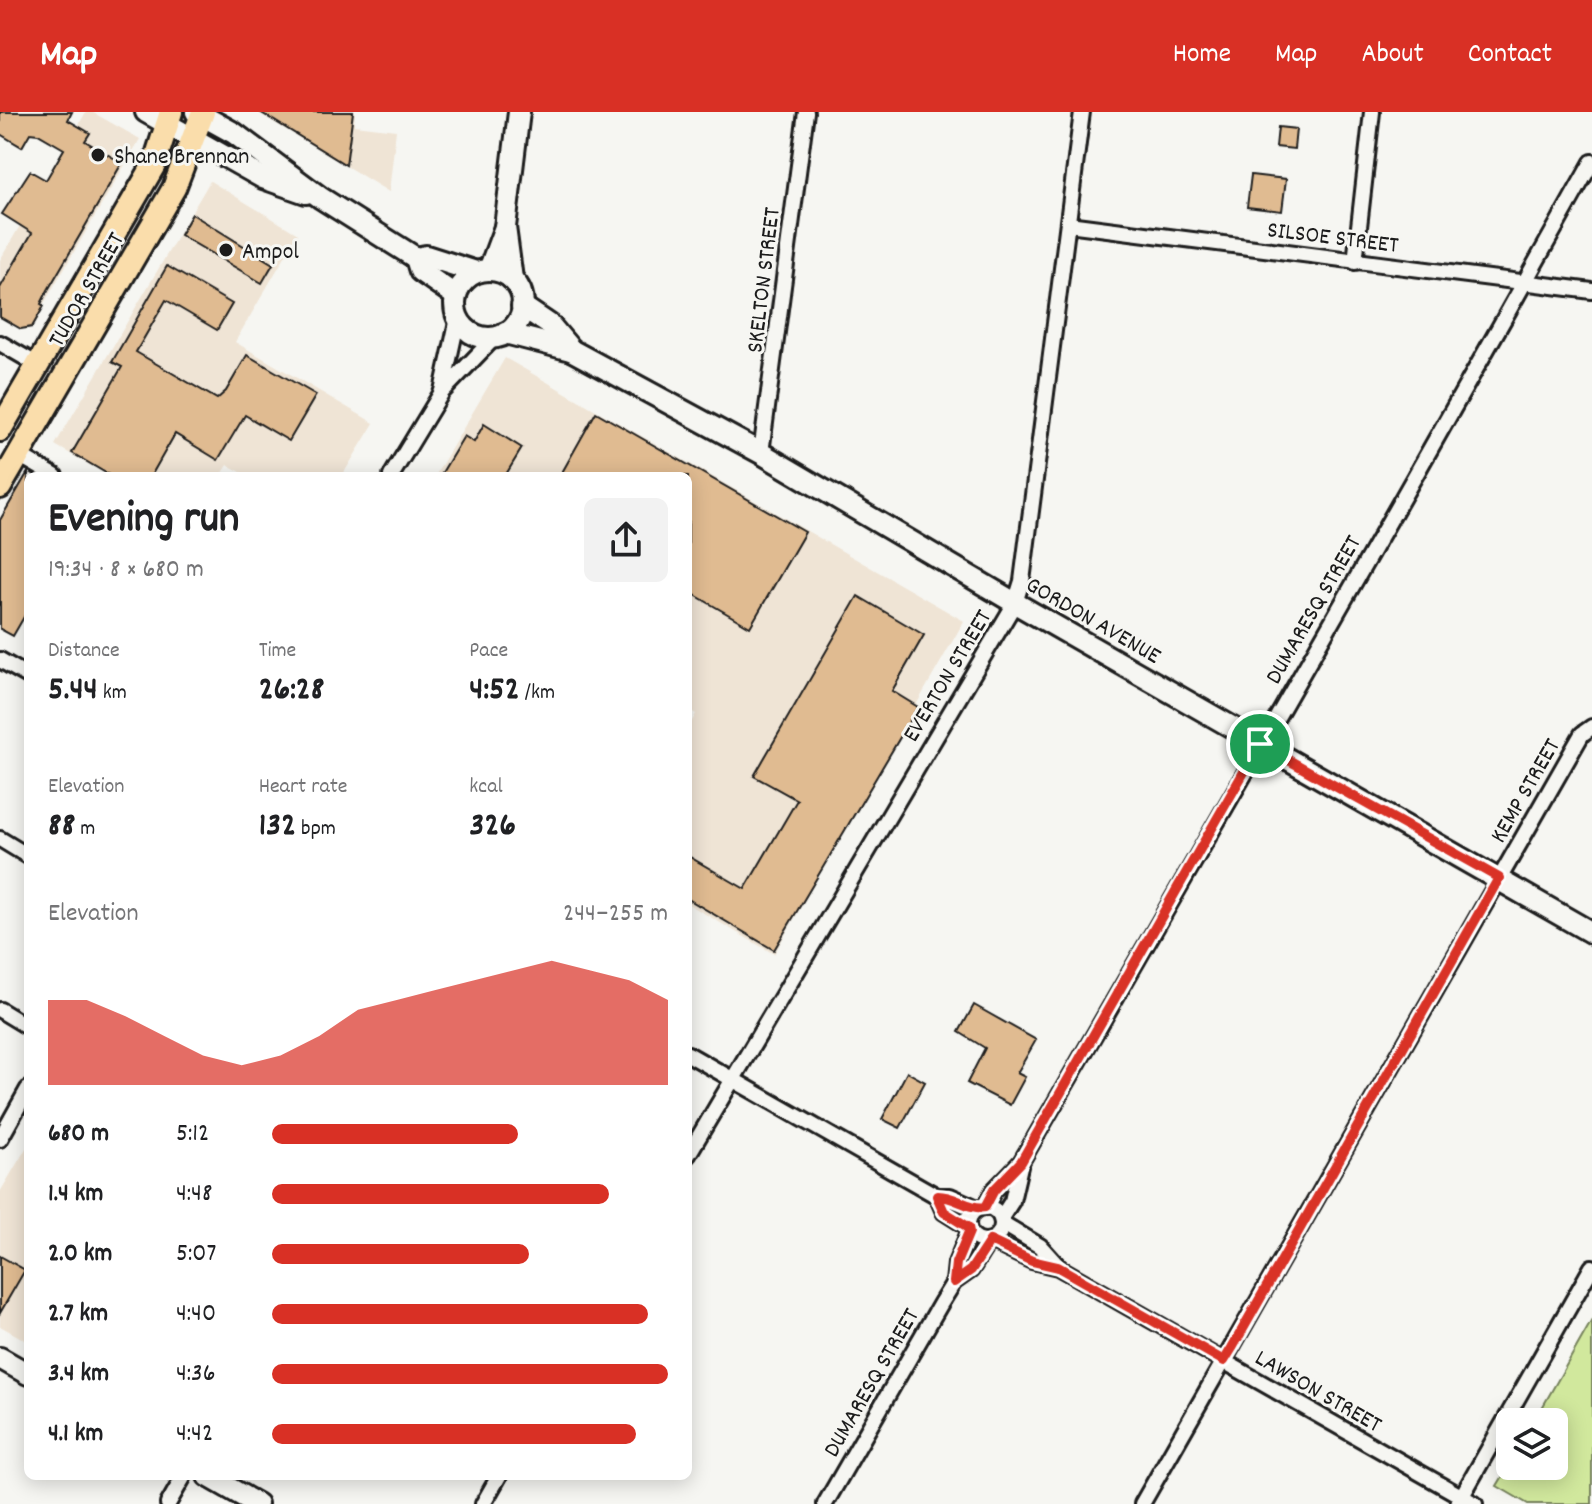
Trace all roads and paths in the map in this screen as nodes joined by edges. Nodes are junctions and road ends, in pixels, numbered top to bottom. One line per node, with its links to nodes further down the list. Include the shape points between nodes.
1 (146, 112): 7 (main road)
2 (519, 112): 12 (main road)
3 (806, 112): 28 (street, SKELTON STREET)
4 (1082, 112): 11 (street, EVERTON STREET)
5 (1372, 112): 14 (street)
6 (200, 113): 8 (main road, TUDOR STREET); 10 (main road)
7 (170, 118): 8 (main road); 25 (main road, TUDOR STREET, via 154,165)
8 (194, 139): 10 (main road, via 263,178); 29 (main road, TUDOR STREET, via 174,188)
9 (1592, 162): 17 (street, DUMARESQ STREET)
10 (321, 198): 13 (main road)
11 (1068, 224): 14 (street, SILSOE STREET); 33 (street, EVERTON STREET)
12 (505, 227): 15 (main road); 16 (main road)
13 (416, 258): 15 (main road); 19 (main road, via 420,271)
14 (1355, 262): 17 (street, SILSOE STREET)
15 (482, 271): 16 (main road); 19 (main road, via 463,281)
16 (512, 279): 20 (main road)
17 (1524, 283): 18 (street, SILSOE STREET); 37 (street, DUMARESQ STREET)
18 (1592, 291)
19 (456, 296): 21 (main road)
20 (522, 306): 22 (main road, via 517,321); 24 (main road, GORDON AVENUE, via 550,325)
21 (458, 318): 22 (main road, via 471,332); 26 (street)
22 (500, 335): 24 (main road, GORDON AVENUE); 26 (street)
23 (0, 343): 25 (street)
24 (571, 350): 28 (main road, GORDON AVENUE)
25 (38, 365): 27 (main road, TUDOR STREET)
26 (442, 392): 31 (street)
27 (0, 430)
28 (761, 453): 33 (main road, GORDON AVENUE)
29 (19, 455): 30 (street); 32 (main road, TUDOR STREET)
30 (48, 472)
31 (393, 472)
32 (0, 487)
33 (1015, 603): 37 (main road, GORDON AVENUE); 45 (street, EVERTON STREET)
34 (0, 660): 35 (street)
35 (24, 674)
36 (1592, 727): 40 (street, KEMP STREET, via 1582,734)
37 (1260, 744): 40 (main road, GORDON AVENUE); 49 (street, DUMARESQ STREET)
38 (0, 839): 39 (street)
39 (24, 854)
40 (1499, 878): 41 (main road, GORDON AVENUE); 59 (street, KEMP STREET)
41 (1592, 933)
42 (0, 1010): 43 (street)
43 (24, 1025)
44 (692, 1056): 45 (street)
45 (732, 1079): 48 (street, EVERTON STREET); 50 (street)
46 (24, 1096): 47 (street)
47 (0, 1139)
48 (692, 1148)
49 (1021, 1162): 51 (street, DUMARESQ STREET); 52 (street, DUMARESQ STREET)
50 (937, 1196): 51 (street); 53 (street, via 944,1212)
51 (981, 1208): 52 (street, via 994,1209); 53 (street, via 970,1215)
52 (1002, 1220): 54 (street, via 999,1235); 55 (street, LAWSON STREET, via 1040,1246)
53 (969, 1230): 54 (street, via 978,1240); 57 (street, DUMARESQ STREET)
54 (989, 1241): 55 (street, LAWSON STREET); 57 (street, DUMARESQ STREET, via 971,1270)
55 (1058, 1267): 59 (street, LAWSON STREET)
56 (1592, 1267): 64 (street)
57 (954, 1282): 68 (street, DUMARESQ STREET)
58 (0, 1358): 60 (main road)
59 (1224, 1361): 64 (street, LAWSON STREET); 69 (street, KEMP STREET)
60 (24, 1372)
61 (182, 1480): 65 (street)
62 (215, 1480): 66 (main road)
63 (497, 1480): 67 (street)
64 (1465, 1501)
65 (168, 1504)
66 (257, 1504)
67 (483, 1504)
68 (825, 1504)
69 (1142, 1504)

